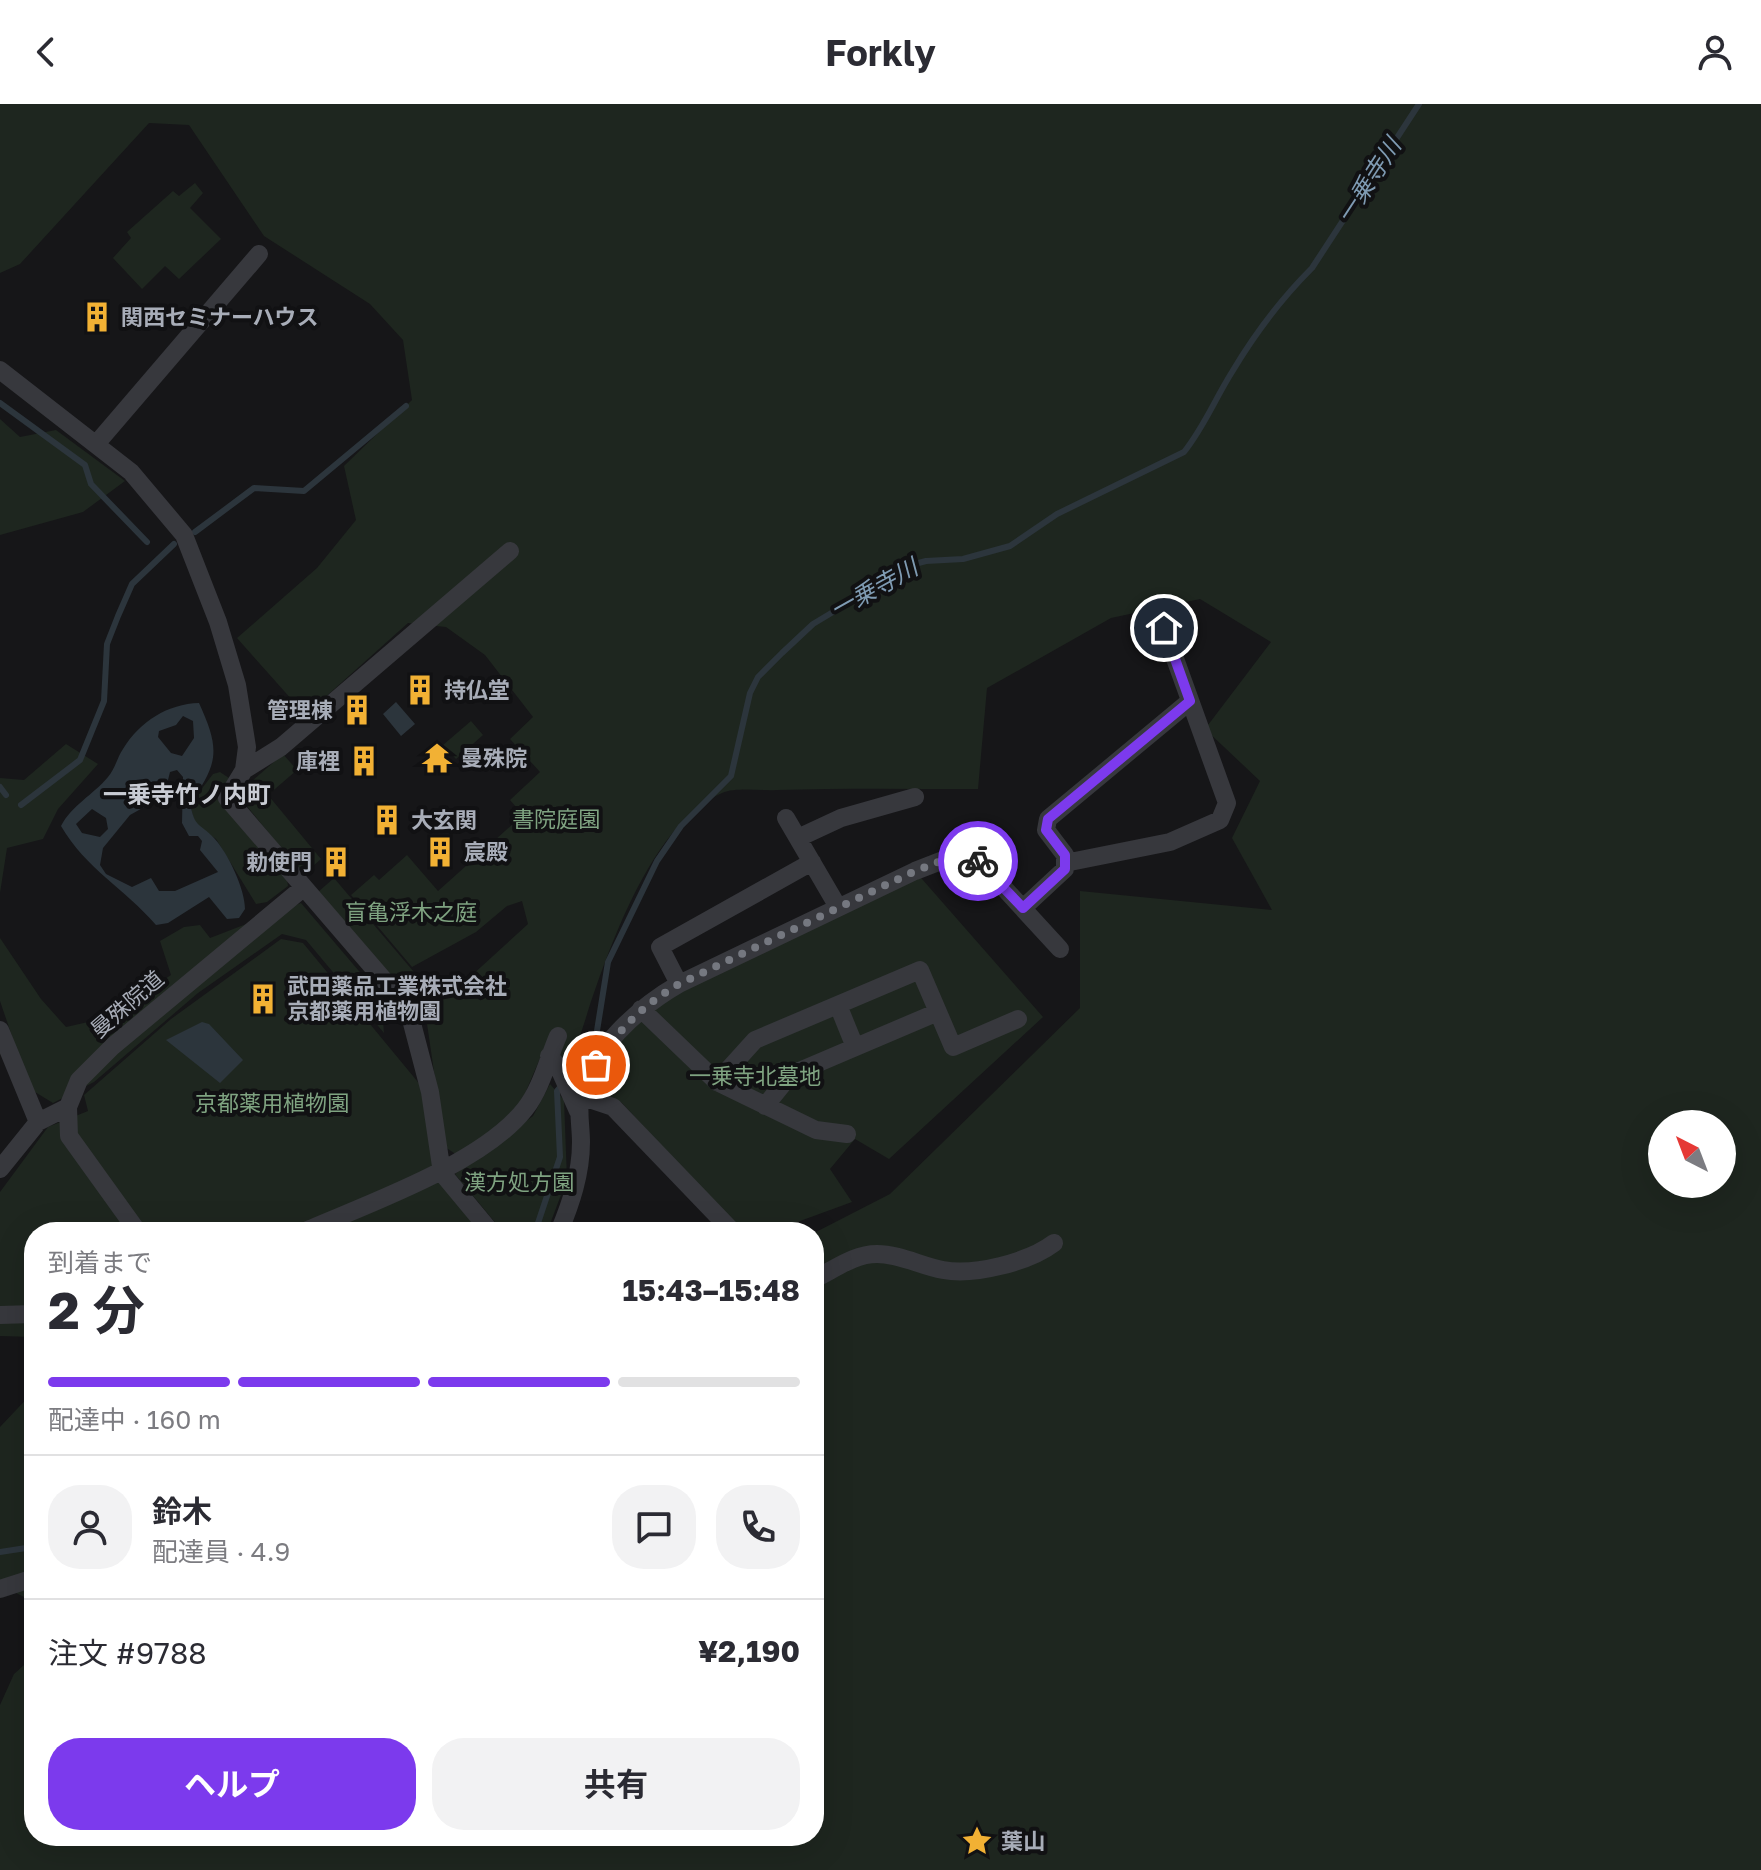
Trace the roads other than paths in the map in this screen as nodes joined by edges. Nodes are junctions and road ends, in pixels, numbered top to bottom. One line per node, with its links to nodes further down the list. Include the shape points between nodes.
1 (259, 254): 3 (street)
2 (0, 370): 3 (street)
3 (97, 443): 7 (street, via 131,472 184,535 237,685 247,747)
4 (510, 551): 7 (street, via 281,747)
5 (1164, 628): 6 (street)
6 (1190, 701): 12 (street, via 1048,819 1046,830); 12 (street, via 1227,803 1220,820 1170,842)
7 (244, 770): 13 (street, via 227,798)
8 (915, 797): 10 (street, via 841,818)
9 (786, 818): 10 (street)
10 (798, 838): 11 (street)
11 (812, 862): 14 (street); 17 (street, via 660,947)
12 (1065, 863): 15 (street, via 1065,869)
13 (303, 888): 29 (street, 曼殊院道, via 113,1046 79,1080); 33 (street, via 408,1008 430,1092)
14 (838, 907): 15 (street, via 969,850); 17 (street)
15 (1023, 908): 16 (street)
16 (1060, 949)
17 (679, 984): 19 (street)
18 (838, 1005): 20 (street, via 920,970); 24 (street); 26 (street, via 755,1040)
19 (641, 1009): 26 (street); 27 (street, via 621,1027)
20 (938, 1012): 21 (street, via 953,1047); 24 (street)
21 (1018, 1019)
22 (0, 1030): 30 (street)
23 (558, 1036): 25 (street)
24 (855, 1047): 28 (street, via 790,1075)
25 (554, 1061): 27 (street); 33 (street, via 526,1108 508,1126)
26 (717, 1082): 28 (street)
27 (576, 1100): 37 (street, via 578,1172); 38 (street, via 613,1107)
28 (765, 1106): 31 (street, via 816,1130)
29 (68, 1107): 30 (street); 34 (street, via 69,1136)
30 (38, 1122): 32 (street)
31 (847, 1134)
32 (0, 1169)
33 (442, 1173): 35 (street); 36 (street)
34 (131, 1222)
35 (327, 1222)
36 (483, 1222)
37 (562, 1222)
38 (723, 1222)
39 (1054, 1243): 40 (street, via 1025,1261 959,1271 876,1254 857,1256)
40 (824, 1274)
41 (24, 1314): 42 (street)
42 (0, 1315)
43 (24, 1581): 44 (street)
44 (0, 1589)

